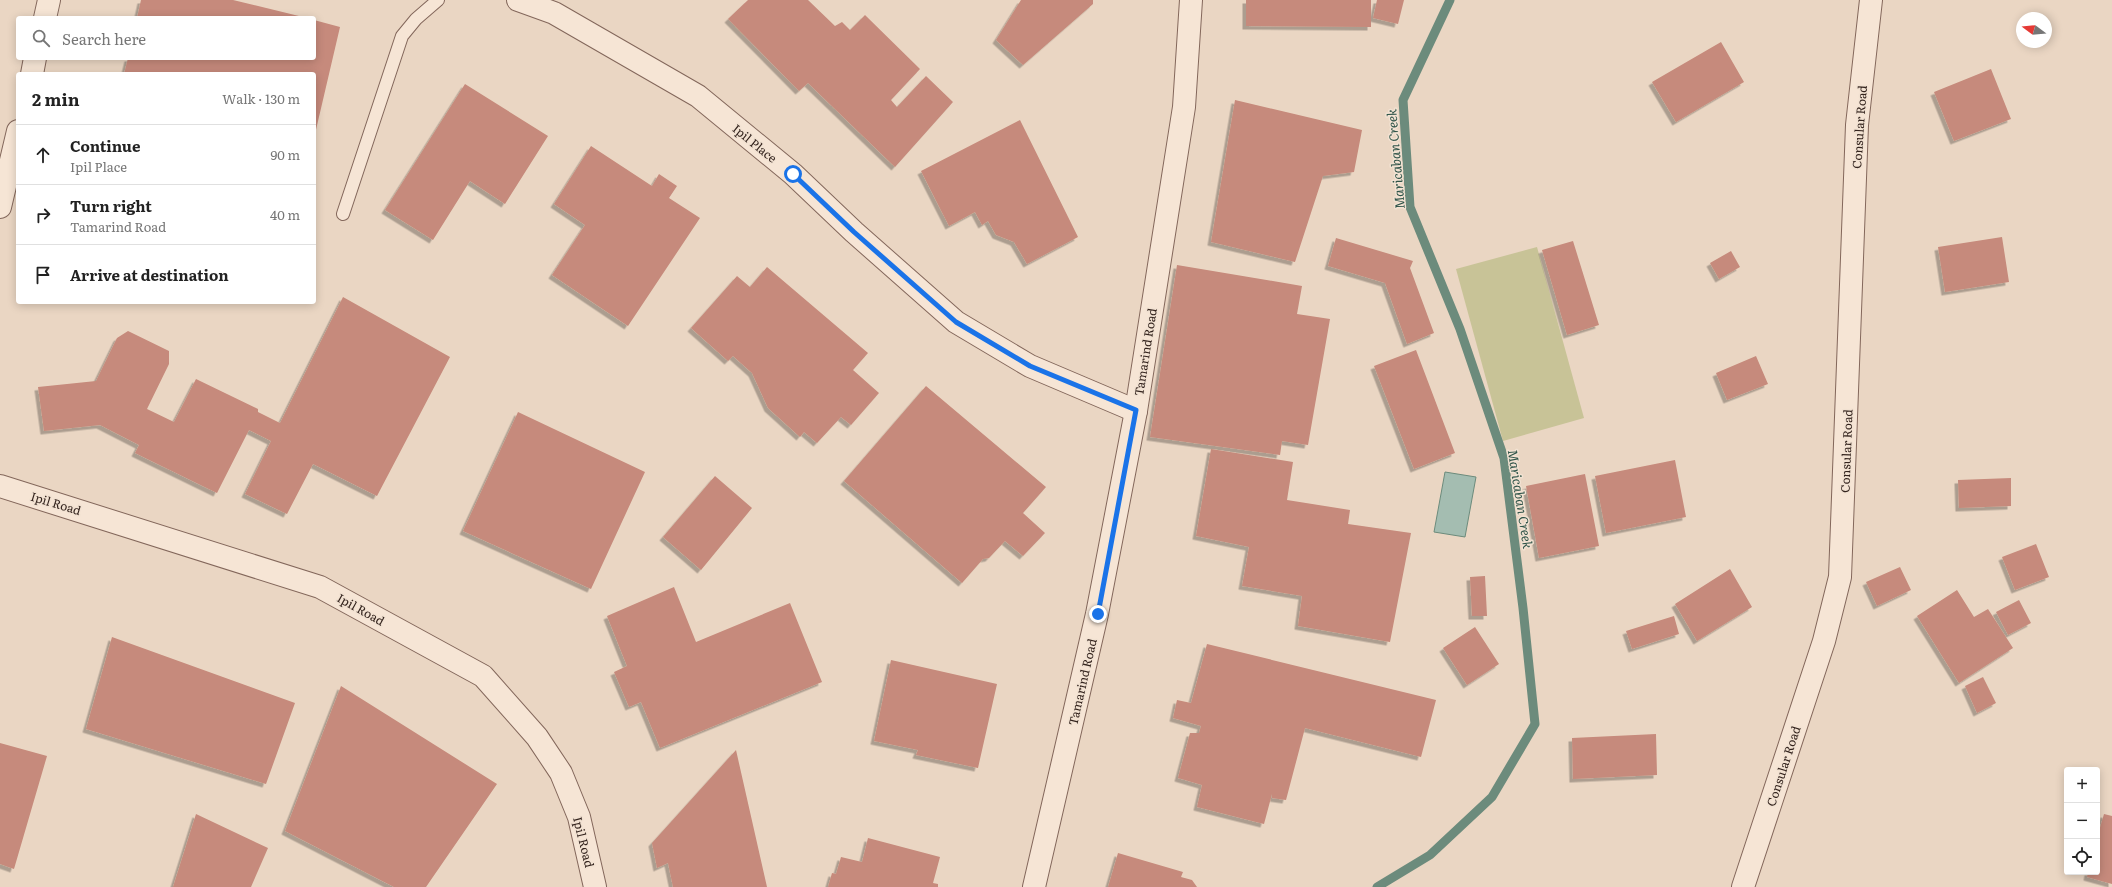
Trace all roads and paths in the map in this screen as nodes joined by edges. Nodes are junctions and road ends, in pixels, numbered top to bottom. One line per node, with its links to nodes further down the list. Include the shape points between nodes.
1 (49, 0): 6 (street)
2 (438, 0): 11 (lane, via 416,19 402,36)
3 (518, 0): 12 (street, Ipil Place, via 554,13 698,96 793,174 956,322 1030,366)
4 (1191, 0): 12 (street, Tamarind Road, via 1184,107)
5 (1871, 0): 16 (street, Consular Road, via 1857,125 1840,577 1824,641)
6 (45, 16)
7 (35, 60): 8 (street)
8 (32, 72)
9 (16, 139): 10 (street)
10 (0, 207)
11 (343, 214)
12 (1136, 410): 15 (street, Tamarind Road, via 1098,614)
13 (0, 486): 14 (street, Ipil Road, via 320,586 482,676 537,737 561,772 579,817)
14 (595, 887)
15 (1034, 887)
16 (1743, 887)

